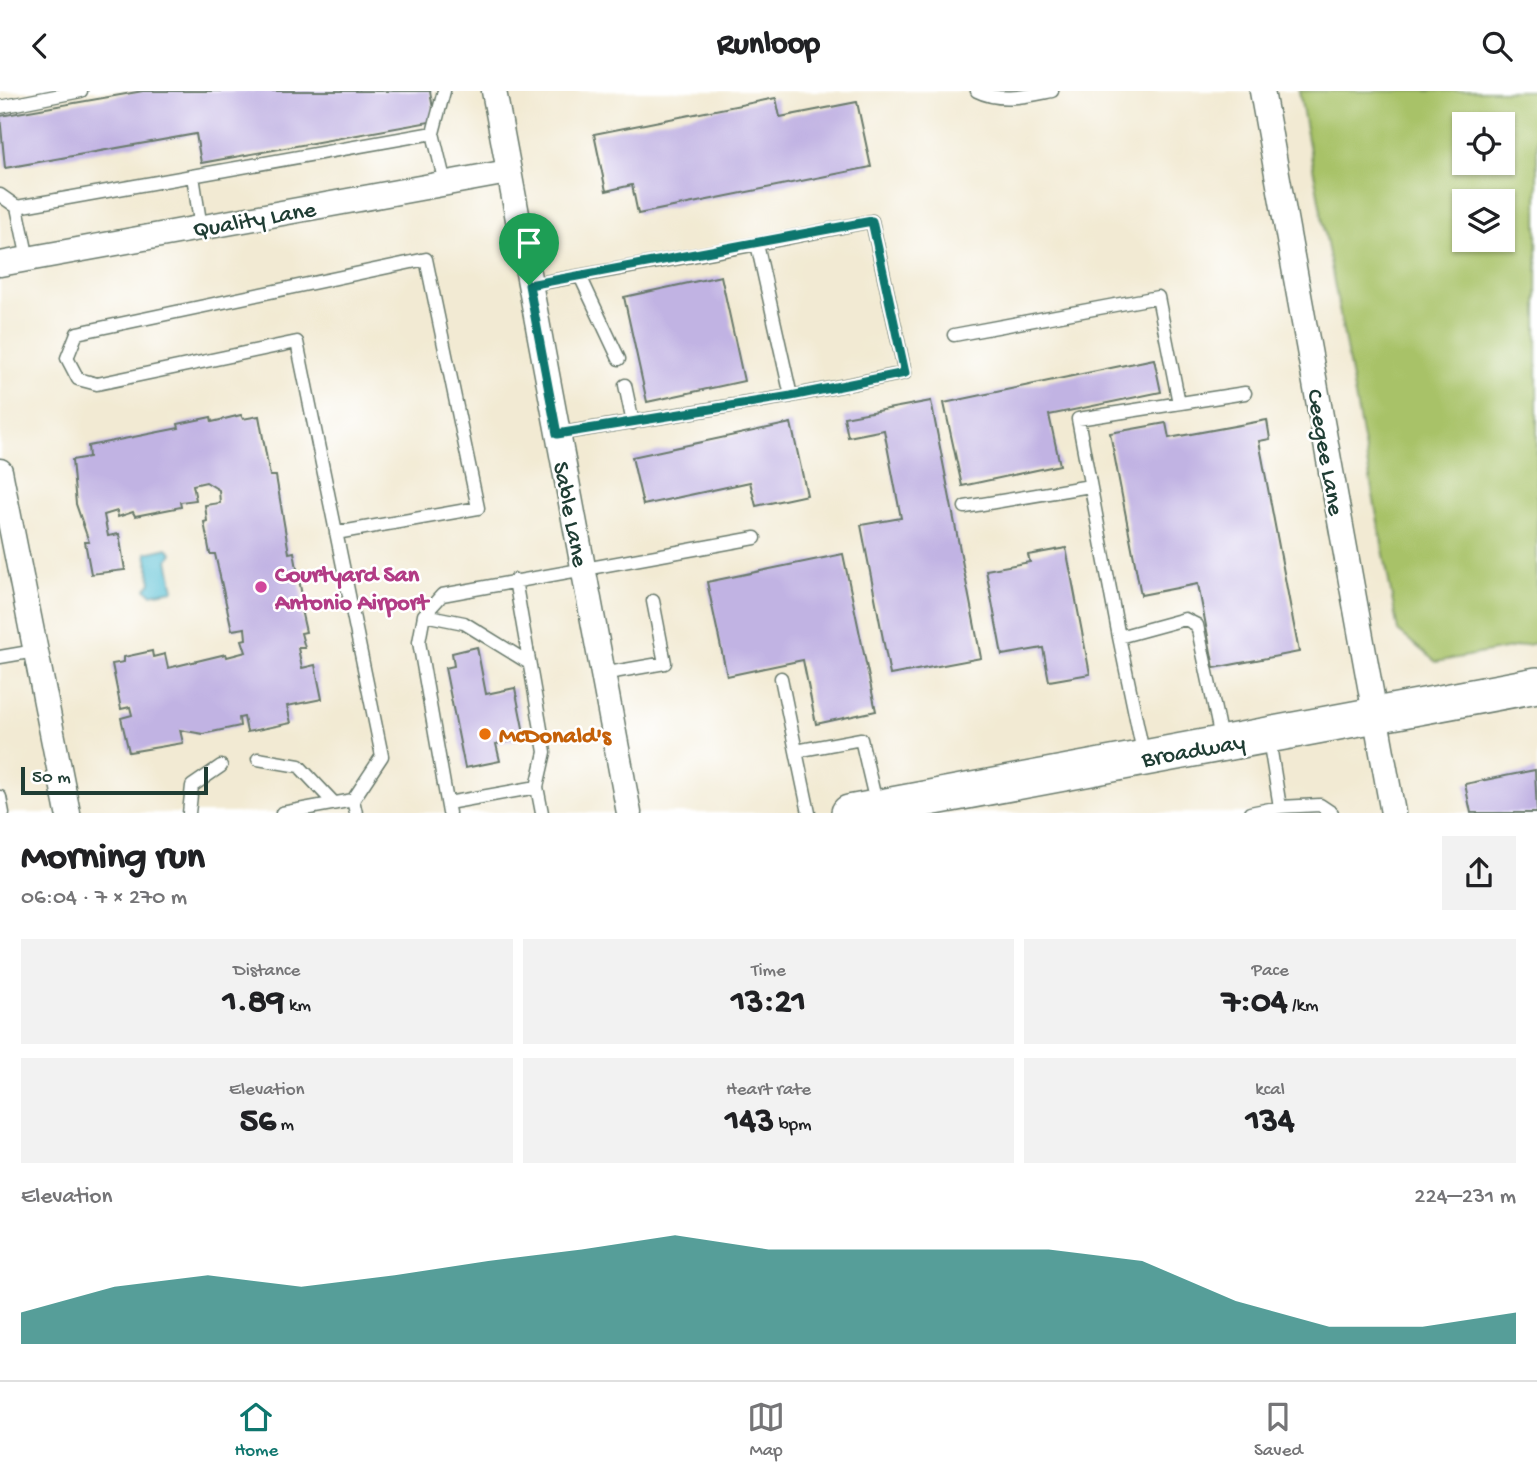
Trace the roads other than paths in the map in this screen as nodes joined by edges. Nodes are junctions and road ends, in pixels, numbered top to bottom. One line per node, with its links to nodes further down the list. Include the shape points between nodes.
1 (81, 91): 7 (lane)
2 (444, 91): 8 (lane)
3 (494, 91): 9 (street, Sable Lane)
4 (977, 91): 5 (lane, via 1007,98)
5 (1052, 91)
6 (1262, 91): 44 (street, Ceegee Lane)
7 (0, 107)
8 (433, 133): 10 (lane); 11 (lane)
9 (508, 172): 11 (street, Quality Lane); 19 (street, Sable Lane)
10 (193, 176): 13 (lane); 14 (lane)
11 (445, 183): 14 (street, Quality Lane)
12 (0, 194): 13 (lane)
13 (17, 207): 16 (lane)
14 (201, 228): 16 (street, Quality Lane)
15 (757, 244): 18 (lane); 24 (lane); 24 (lane, via 872,221 889,296 905,373)
16 (28, 259): 17 (street, Quality Lane)
17 (0, 264)
18 (580, 276): 19 (lane); 21 (lane)
19 (529, 285): 27 (street, Sable Lane)
20 (954, 335): 25 (lane, via 1158,297)
21 (619, 359)
22 (625, 385): 26 (lane)
23 (1245, 393): 25 (lane)
24 (791, 396): 26 (lane)
25 (1179, 403): 29 (lane, via 1078,419)
26 (633, 423): 27 (lane)
27 (557, 434): 33 (street, Sable Lane)
28 (0, 471): 38 (street)
29 (1090, 486): 30 (lane); 37 (lane)
30 (965, 507)
31 (337, 533): 31 (lane, via 298,342 97,384 78,379 67,358 77,333 426,259 478,508); 53 (lane, via 382,756)
32 (755, 538): 33 (lane)
33 (583, 570): 34 (lane); 41 (street, Sable Lane)
34 (515, 580): 36 (lane, via 442,595); 40 (lane)
35 (653, 601): 41 (lane, via 665,663)
36 (424, 615): 40 (lane, via 464,623); 57 (lane, via 419,642)
37 (1119, 637): 46 (lane, via 1185,619 1198,625); 48 (lane)
38 (35, 651): 39 (lane); 60 (street)
39 (0, 657)
40 (529, 663): 51 (lane, via 545,752)
41 (602, 674): 65 (street, Sable Lane)
42 (781, 678): 47 (lane)
43 (1537, 685): 44 (main road, Broadway)
44 (1374, 715): 45 (main road, Broadway); 69 (street, Ceegee Lane)
45 (1268, 735): 46 (main road, Broadway); 56 (lane)
46 (1222, 743): 48 (main road, Broadway)
47 (796, 751): 58 (lane, via 861,739); 66 (lane)
48 (1144, 758): 55 (main road, Broadway)
49 (257, 759): 54 (lane, via 299,766)
50 (221, 766): 61 (lane, via 192,786)
51 (537, 787): 57 (lane); 64 (lane)
52 (0, 797): 59 (lane)
53 (353, 800): 54 (lane); 63 (lane)
54 (334, 803): 62 (lane)
55 (934, 805): 58 (main road, Broadway)
56 (1280, 807): 67 (lane); 68 (lane, via 1321,805)
57 (448, 808)
58 (863, 810)
59 (4, 813)
60 (68, 813)
61 (189, 813)
62 (282, 813)
63 (356, 813)
64 (542, 813)
65 (629, 813)
66 (809, 813)
67 (1250, 813)
68 (1332, 813)
69 (1393, 813)

